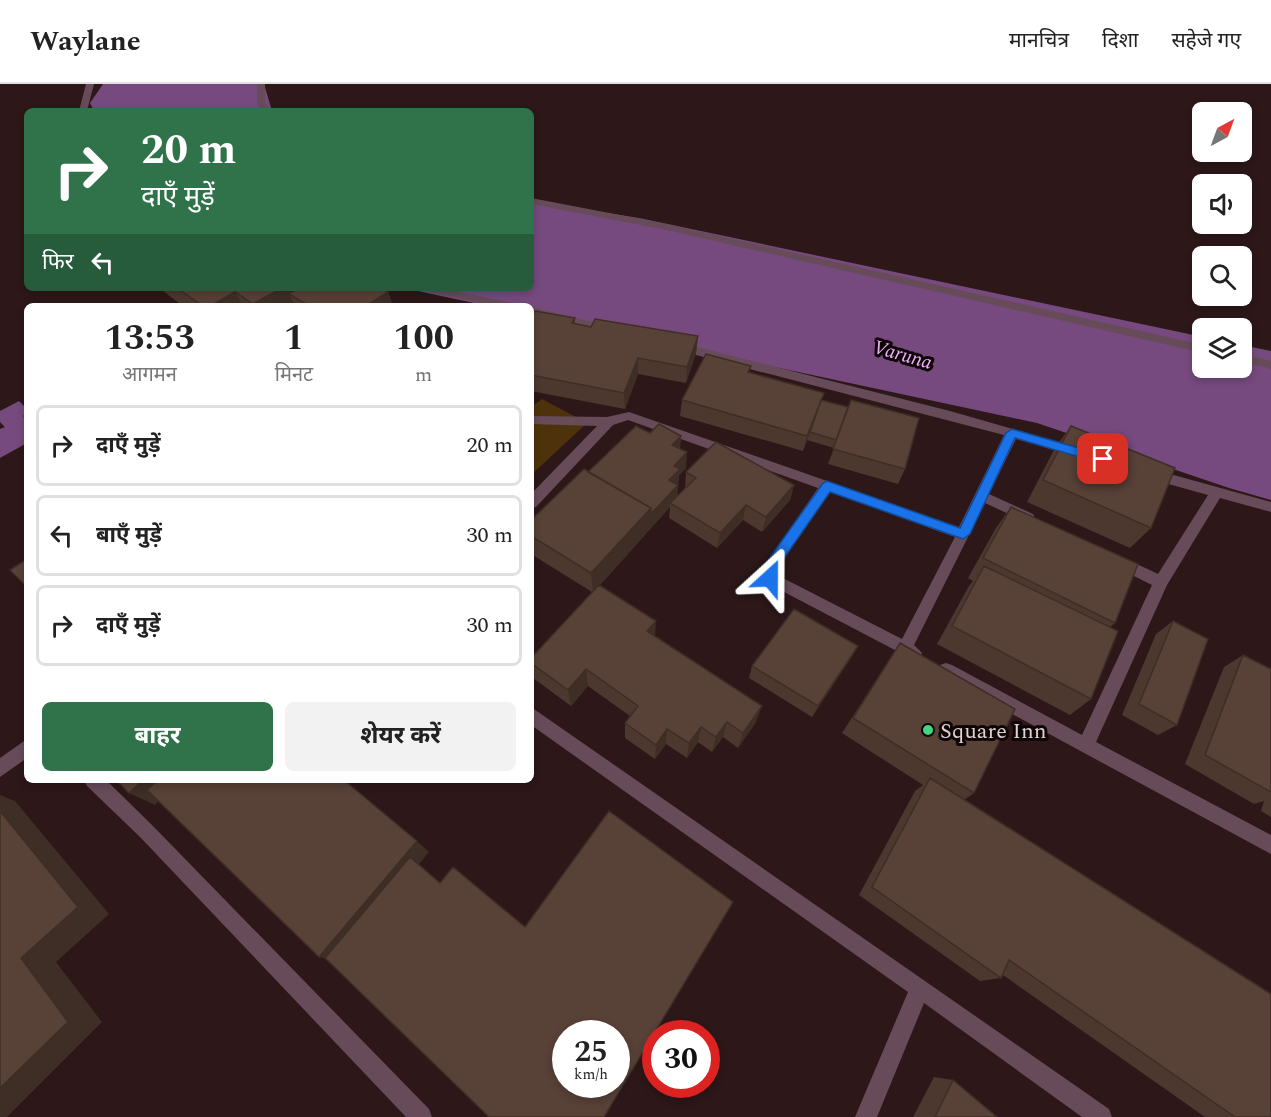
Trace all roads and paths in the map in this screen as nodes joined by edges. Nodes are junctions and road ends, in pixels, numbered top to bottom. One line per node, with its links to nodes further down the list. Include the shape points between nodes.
1 (90, 84): 3 (street)
2 (261, 84): 4 (street)
3 (84, 108)
4 (265, 108)
5 (534, 202): 11 (street, via 667,227)
6 (439, 291): 7 (street)
7 (497, 303)
8 (534, 311): 9 (street)
9 (625, 333)
10 (660, 342): 16 (street)
11 (1192, 346)
12 (1252, 360): 13 (street)
13 (1271, 364)
14 (534, 420): 15 (street)
15 (609, 422): 19 (street, via 629,416); 22 (street)
16 (1012, 433): 17 (street); 21 (street)
17 (1091, 456)
18 (1137, 470): 20 (street)
19 (827, 486): 25 (street); 28 (street, via 769,570 770,578)
20 (1216, 493): 23 (street); 27 (street)
21 (982, 496): 24 (street); 25 (street)
22 (534, 500)
23 (1271, 507)
24 (1045, 527)
25 (963, 534): 28 (street)
26 (1108, 557): 27 (street)
27 (1161, 582): 30 (street)
28 (905, 648): 30 (street)
29 (534, 717): 35 (street)
30 (1086, 745): 34 (street)
31 (24, 749): 32 (street)
32 (0, 769)
33 (96, 783): 36 (street)
34 (1271, 845)
35 (920, 988): 37 (street); 38 (street)
36 (421, 1117)
37 (866, 1117)
38 (1101, 1117)

